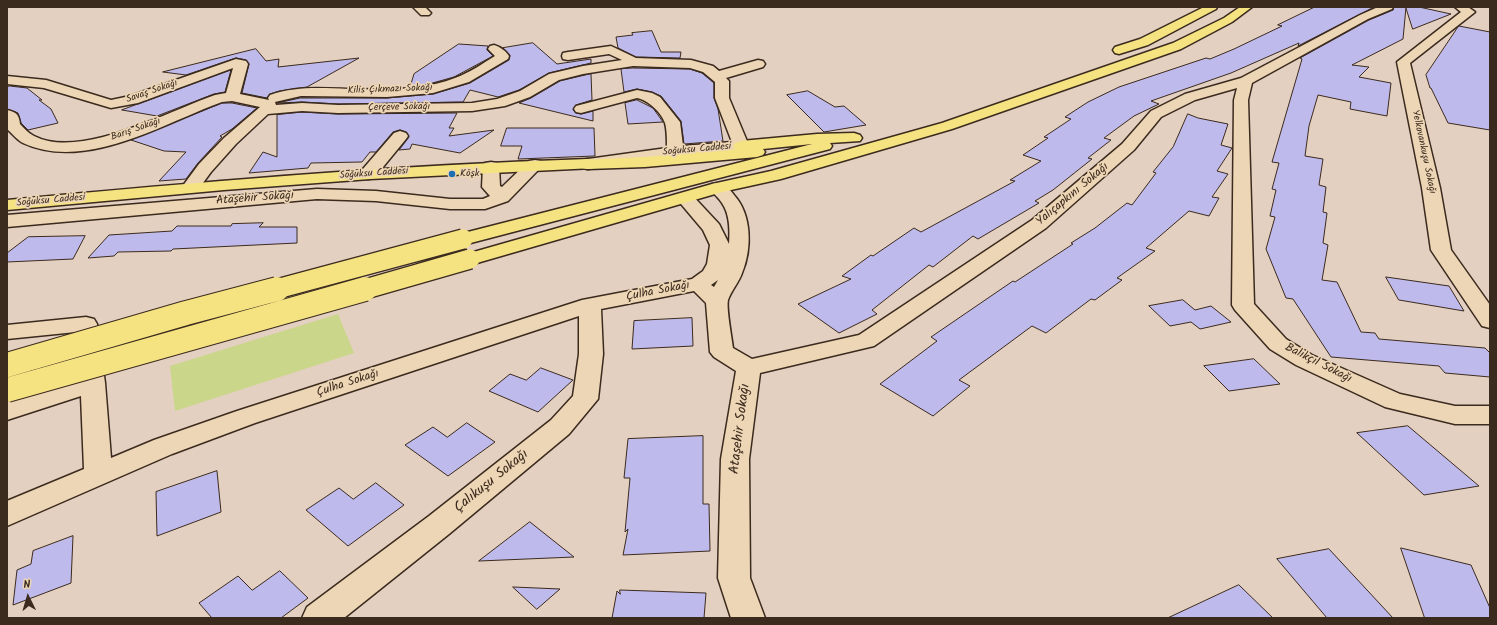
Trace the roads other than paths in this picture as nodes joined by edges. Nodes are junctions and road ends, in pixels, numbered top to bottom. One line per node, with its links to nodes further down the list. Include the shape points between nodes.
1 (1212, 7): 6 (main road, via 1144,42)
2 (1247, 7): 26 (main road, via 1228,20 1176,46 947,126 775,175)
3 (1388, 7): 12 (street, Yalıçapkını Sokağı, via 1364,17)
4 (1460, 7): 36 (street, Yelkovankuşu Sokağı, via 1469,12 1403,62 1431,188 1441,250)
5 (494, 48): 14 (street, Kilis Çıkmazı Sokağı, via 503,56 459,82 440,88 308,91 276,97)
6 (1108, 54)
7 (568, 56): 8 (street, Çerçeve Sokağı, via 611,50)
8 (633, 62): 10 (street, Çerçeve Sokağı, via 692,64 708,69); 14 (street, Çerçeve Sokağı, via 554,77 525,94 472,107)
9 (758, 64): 10 (street)
10 (717, 76): 18 (street, via 722,81 722,98)
11 (7, 80): 13 (street, Savaş Sokağı, via 46,84 98,102 115,104 236,63 241,64)
12 (1244, 90): 39 (street, Yalıçapkını Sokağı, via 1208,92 1190,97 1156,114 1128,148 1039,224 866,341); 43 (street, Balıkçıl Sokağı, via 1243,305 1278,344 1304,360 1394,401 1455,415)
13 (232, 97): 14 (street, Barış Sokağı); 16 (street, Barış Sokağı, via 208,102 133,133 78,147 55,146 28,139 12,125)
14 (266, 107): 27 (street, via 205,168)
15 (581, 109): 20 (street, via 636,94 647,96 655,100 672,122)
16 (10, 116)
17 (400, 136): 25 (street)
18 (741, 146): 19 (main road, via 861,136); 20 (street, Soğuksu Caddesi)
19 (824, 146): 21 (main road); 26 (main road)
20 (676, 152): 23 (street, Soğuksu Caddesi, via 622,158)
21 (645, 162): 23 (main road); 26 (main road, via 676,166)
22 (535, 165): 23 (main road, Soğuksu Caddesi); 24 (main road, Soğuksu Caddesi); 29 (street)
23 (595, 165): 28 (main road, via 656,176); 30 (main road, via 620,175 624,188)
24 (491, 168): 25 (main road, Soğuksu Caddesi); 29 (street, via 491,186)
25 (368, 174): 27 (main road, Soğuksu Caddesi)
26 (710, 182): 28 (main road); 34 (street, via 732,202 739,235 733,271)
27 (191, 188): 31 (main road, Soğuksu Caddesi)
28 (678, 192): 30 (main road); 33 (main road, via 580,226); 34 (street, via 712,228 720,245)
29 (502, 197): 32 (street, Ataşehir Sokağı, via 486,204 450,204 376,196 317,194)
30 (622, 197): 33 (main road)
31 (7, 205)
32 (7, 220)
33 (466, 249): 38 (main road, bridge, via 194,311); 41 (main road, bridge)
34 (708, 293): 35 (street, Çulha Sokağı); 39 (street, Ataşehir Sokağı, via 722,352)
35 (590, 305): 44 (street, Çulha Sokağı, via 246,417 163,447); 46 (street, Çalıkuşu Sokağı, via 591,354 585,400 560,427)
36 (1490, 321)
37 (7, 332): 40 (street, via 86,324)
38 (7, 365)
39 (749, 368): 47 (street, Ataşehir Sokağı, via 735,459 734,578)
40 (93, 383): 42 (street); 44 (street)
41 (7, 390)
42 (7, 411)
43 (1490, 415)
44 (98, 475): 45 (street, Çulha Sokağı)
45 (7, 514)
46 (319, 618)
47 (748, 618)

